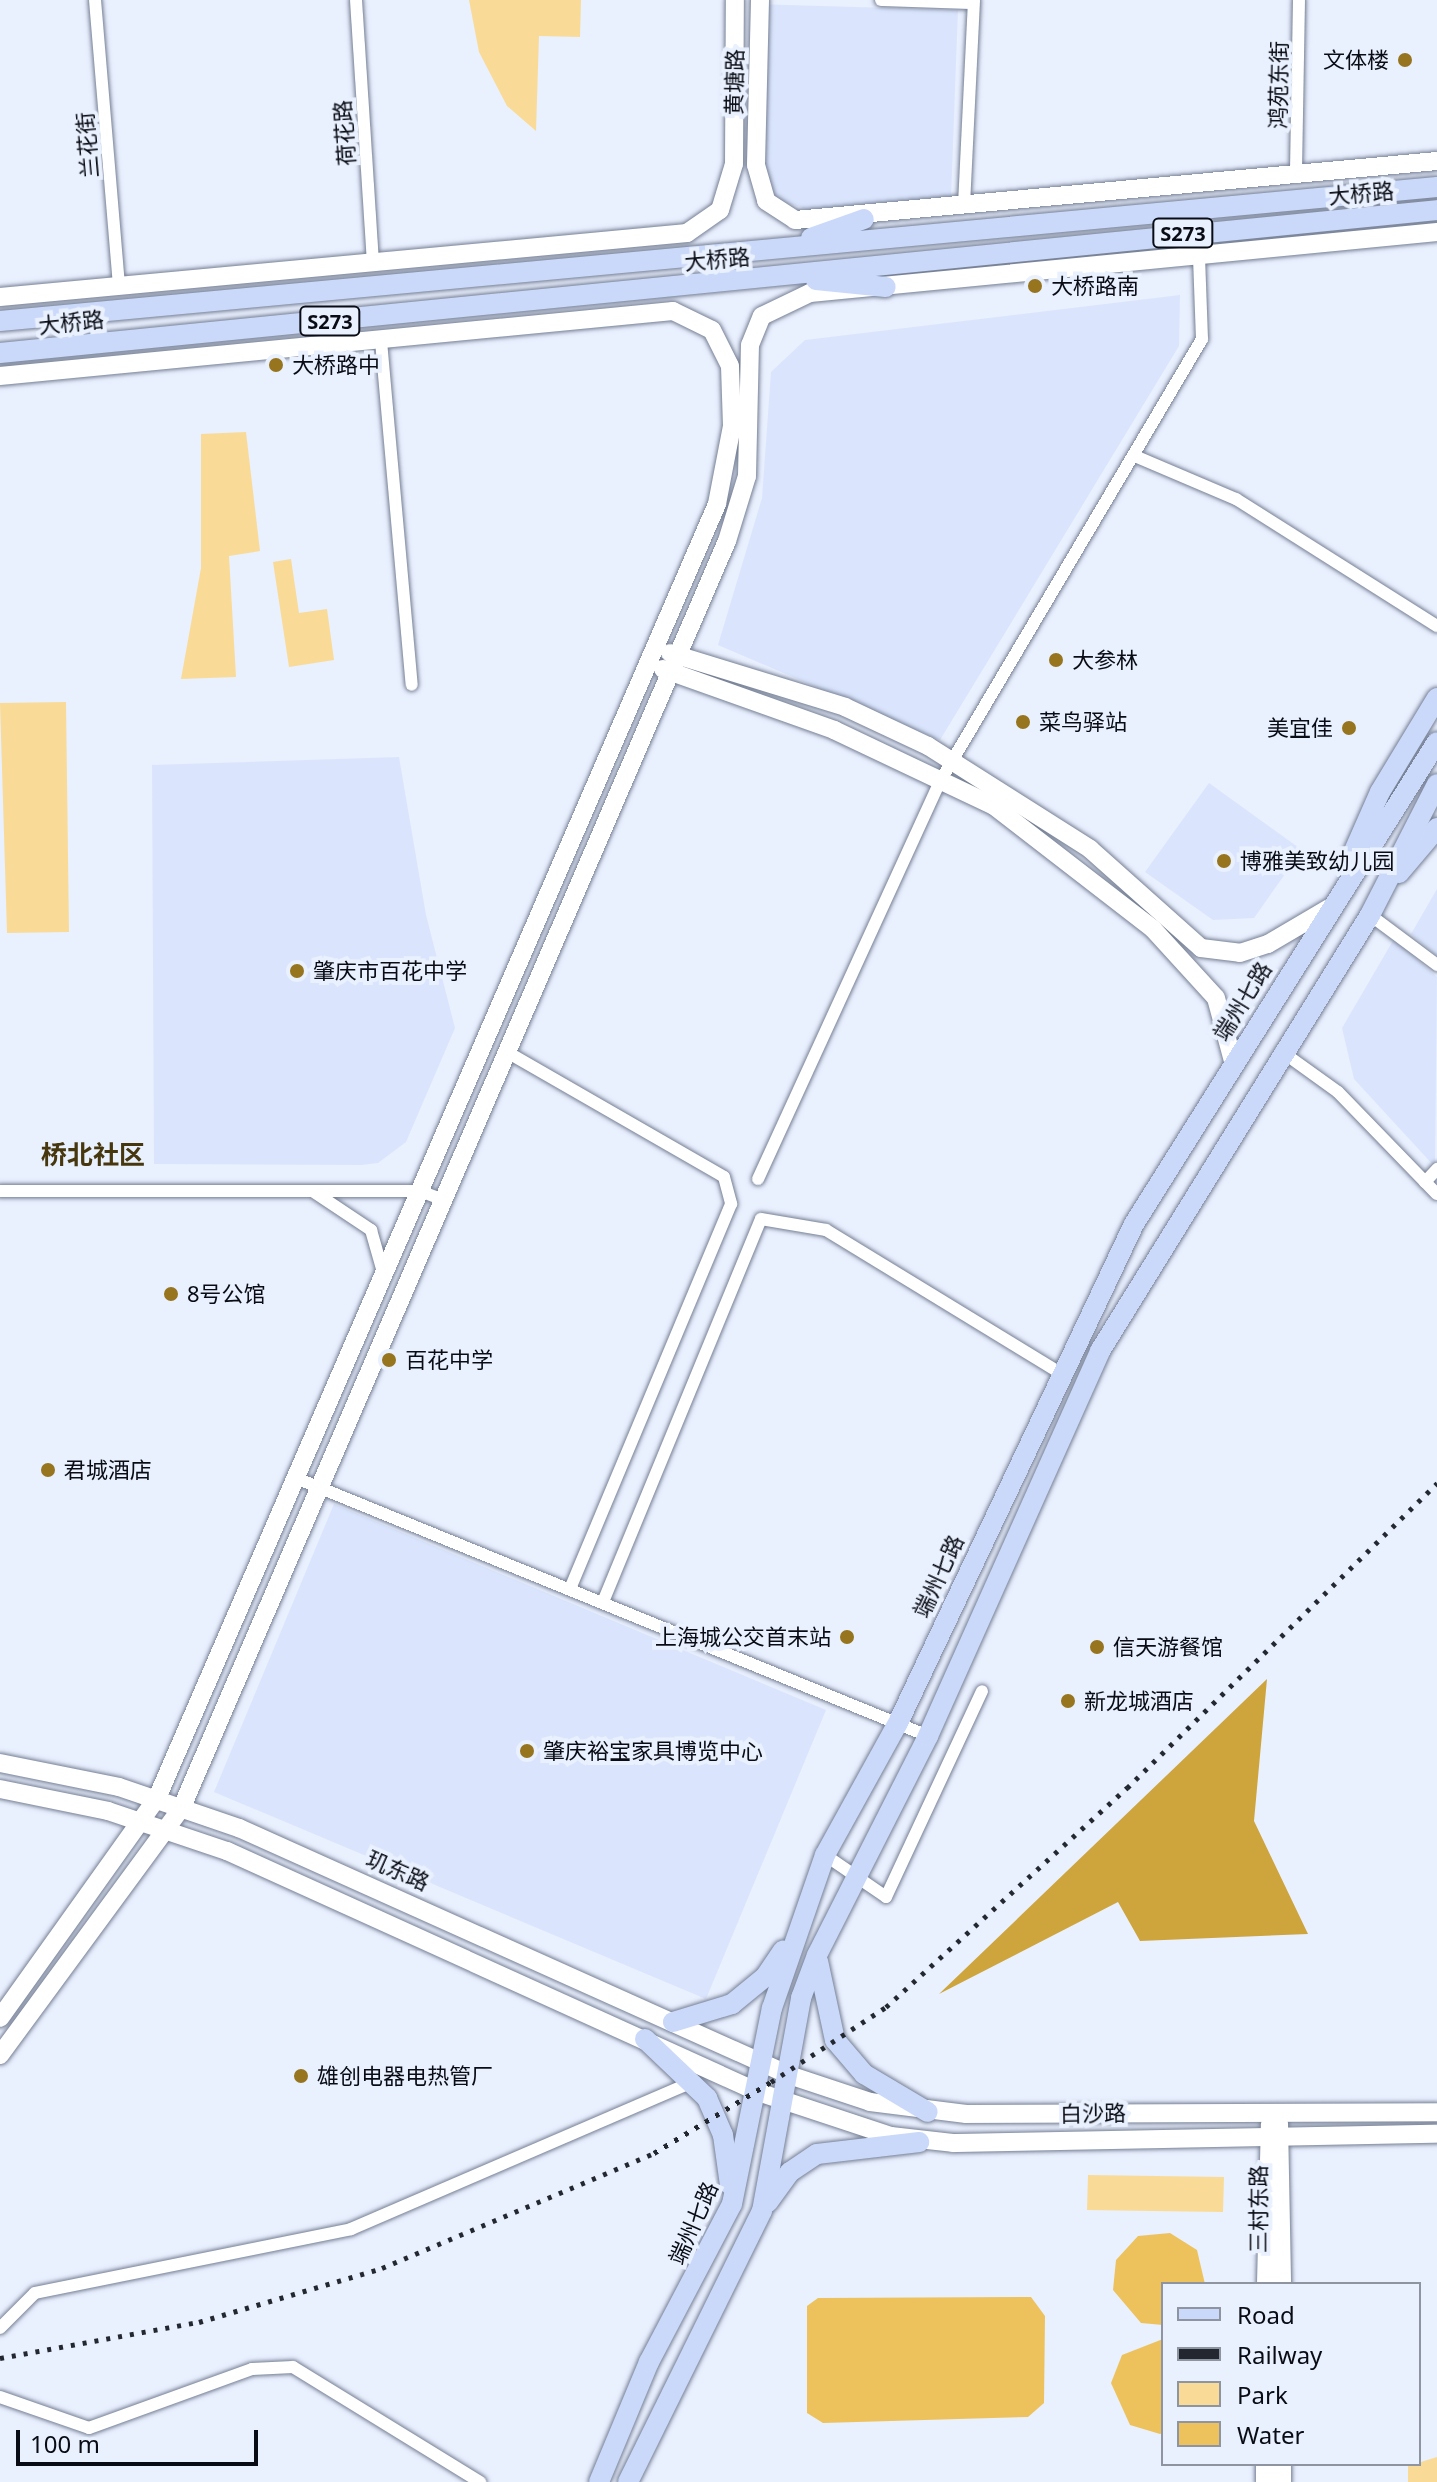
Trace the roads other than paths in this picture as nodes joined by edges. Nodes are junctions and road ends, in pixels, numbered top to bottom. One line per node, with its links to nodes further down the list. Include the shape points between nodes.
1 (95, 0): 22 (street, 兰花街)
2 (356, 0): 19 (street, 荷花路)
3 (735, 0): 15 (street, 黄塘路, via 734,164 712,218 687,233)
4 (760, 0): 13 (street, 黄塘路, via 756,165 775,212 795,220)
5 (881, 0): 7 (street)
6 (1299, 0): 9 (street, 鸿苑东街)
7 (973, 2): 11 (street)
8 (1437, 161): 9 (street)
9 (1296, 171): 11 (street)
10 (1437, 187): 16 (main road, 大桥路 / S273)
11 (964, 205): 13 (street)
12 (1437, 210): 21 (main road, 大桥路 / S273, via 928,256)
13 (864, 219): 16 (main road)
14 (1437, 232): 17 (street)
15 (661, 236): 18 (street); 19 (street)
16 (784, 248): 18 (main road, 大桥路 / S273)
17 (1199, 256): 23 (street); 32 (street, via 1202,339)
18 (621, 261): 24 (main road, 大桥路 / S273)
19 (373, 263): 20 (street)
20 (235, 276): 22 (street); 24 (street)
21 (788, 277): 23 (main road); 25 (main road, 大桥路 / S273)
22 (119, 286): 26 (street)
23 (886, 287): 34 (street, via 810,293 762,316 750,345 747,476)
24 (330, 289): 27 (main road, 大桥路 / S273)
25 (660, 289): 28 (street); 30 (main road, 大桥路 / S273)
26 (0, 297)
27 (0, 321)
28 (547, 321): 29 (street); 35 (street, via 673,311 712,330 730,366 727,474)
29 (381, 341): 31 (street); 37 (street)
30 (0, 353)
31 (0, 376)
32 (1135, 456): 33 (street, via 1236,499); 40 (street)
33 (1437, 626)
34 (680, 651): 35 (street); 36 (street); 40 (street, via 845,707)
35 (654, 656): 36 (street); 56 (street)
36 (669, 677): 41 (street, via 834,730); 49 (street)
37 (412, 685)
38 (1437, 698): 45 (main road, via 1380,792)
39 (1437, 742): 45 (main road, 端州七路)
40 (952, 760): 41 (street); 45 (street, via 1090,849 1201,948 1254,949)
41 (942, 778): 50 (street, via 1077,864 1153,929 1216,998); 52 (street)
42 (1437, 784): 44 (main road)
43 (1437, 828): 44 (main road)
44 (1381, 894): 46 (main road)
45 (1329, 908): 50 (main road, 端州七路)
46 (1370, 915): 47 (street); 48 (main road)
47 (1437, 965)
48 (1281, 1051): 53 (street, via 1338,1092); 67 (main road, via 1100,1351)
49 (507, 1052): 58 (street); 63 (street, via 724,1177 731,1204)
50 (1233, 1061): 60 (main road, 端州七路, via 1134,1224)
51 (1437, 1169): 53 (street)
52 (758, 1179)
53 (1425, 1182): 57 (street)
54 (0, 1191): 55 (street)
55 (311, 1191): 56 (street); 59 (street, via 371,1230)
56 (420, 1191): 58 (street); 59 (street)
57 (1437, 1194)
58 (443, 1200): 62 (street)
59 (383, 1276): 61 (street)
60 (1059, 1372): 64 (street, via 826,1230 761,1219); 66 (main road, 端州七路)
61 (296, 1478): 62 (street); 70 (street)
62 (321, 1488): 63 (street); 71 (street)
63 (570, 1589): 64 (street)
64 (603, 1602): 66 (street)
65 (982, 1691): 75 (street, via 886,1897)
66 (898, 1723): 67 (street); 74 (main road, 端州七路)
67 (928, 1736): 75 (main road)
68 (0, 1763): 70 (street, 玑东路)
69 (0, 1789): 72 (street)
70 (157, 1798): 71 (street, 玑东路); 72 (street)
71 (182, 1807): 73 (street); 79 (street, 玑东路, via 313,1858)
72 (144, 1821): 73 (street); 78 (street)
73 (167, 1830): 80 (street, via 301,1882); 81 (street)
74 (825, 1855): 75 (street); 76 (main road, 端州七路)
75 (857, 1875): 77 (main road)
76 (798, 1926): 79 (main road, via 765,1977 732,2004); 82 (main road, 端州七路)
77 (817, 1955): 83 (main road); 88 (main road, via 835,2040 864,2074)
78 (0, 2018)
79 (673, 2022): 82 (street, 玑东路)
80 (645, 2039): 84 (main road); 85 (street)
81 (0, 2055)
82 (762, 2062): 83 (street, 白沙路); 85 (main road, 端州七路)
83 (789, 2075): 86 (main road); 88 (street, 白沙路)
84 (693, 2082): 93 (main road, via 723,2135); 97 (street, via 351,2229 35,2293)
85 (758, 2092): 86 (street, 白沙路); 93 (main road, 端州七路)
86 (787, 2102): 92 (street, 白沙路); 94 (main road)
87 (1275, 2111): 88 (street, 白沙路); 89 (street, 白沙路); 90 (street)
88 (928, 2112)
89 (1437, 2112)
90 (1274, 2134): 91 (street, 白沙路); 92 (street, 白沙路); 95 (street, 三村东路); 96 (street, 三村东路)
91 (1437, 2134)
92 (919, 2142): 94 (main road, via 817,2154 790,2172)
93 (732, 2204): 100 (main road, 端州七路, via 649,2362)
94 (762, 2211): 101 (main road)
95 (1266, 2282)
96 (1282, 2282)
97 (0, 2328)
98 (0, 2397): 99 (street, via 89,2428 252,2369 293,2367)
99 (480, 2482)
100 (599, 2482)
101 (628, 2482)

